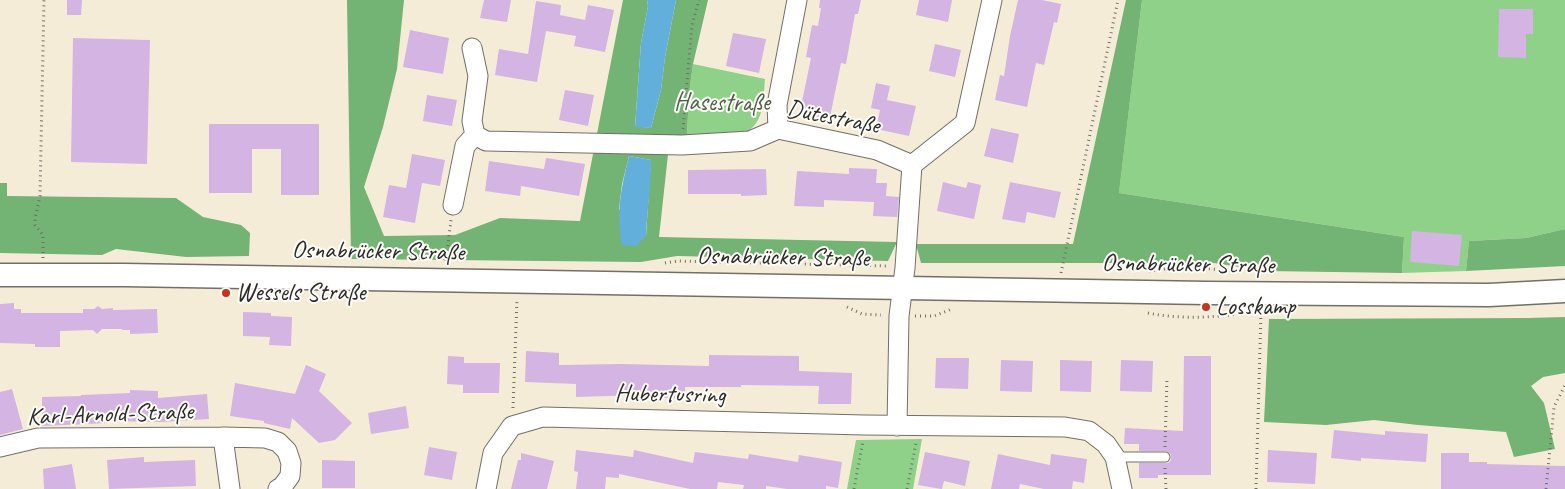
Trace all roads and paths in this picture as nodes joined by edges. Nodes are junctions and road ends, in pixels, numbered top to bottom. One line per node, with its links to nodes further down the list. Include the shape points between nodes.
1 (44, 0): 12 (path, via 40,196 34,219 44,236)
2 (699, 0): 9 (path, via 692,25)
3 (797, 0): 7 (street, via 777,105)
4 (992, 0): 10 (street, via 965,123)
5 (1118, 0): 17 (path, via 1060,272)
6 (472, 48): 8 (street, via 478,76 472,121)
7 (778, 129): 9 (street, Dütestraße, via 750,141); 10 (street, Dütestraße, via 877,150)
8 (475, 135): 9 (street, Dütestraße, via 486,141); 11 (street, via 465,146)
9 (682, 145)
10 (912, 165): 15 (street)
11 (453, 205): 13 (path)
12 (43, 261)
13 (445, 266)
14 (0, 275): 15 (street, Osnabrücker Straße)
15 (903, 287): 17 (street, Osnabrücker Straße); 24 (street, via 899,316)
16 (1565, 290): 17 (street, Osnabrücker Straße, via 1489,295)
17 (1060, 291)
18 (517, 297): 23 (path)
19 (1262, 311): 37 (path)
20 (1167, 377): 29 (path)
21 (1565, 385): 38 (path, via 1554,407)
22 (864, 425): 23 (street, Hubertusring, via 543,417); 24 (street, Hubertusring); 33 (path)
23 (512, 426): 32 (street, via 493,453)
24 (897, 426): 25 (street, Hubertusring)
25 (919, 426): 28 (street, Hubertusring, via 1065,427 1089,431 1106,444); 34 (path)
26 (223, 437): 27 (street, Karl-Arnold-Straße, via 38,438); 30 (street, Karl-Arnold-Straße); 31 (street, Karl-Arnold-Straße, via 265,438 278,442 292,463 290,476)
27 (0, 448)
28 (1115, 457): 29 (lane); 35 (street, Hubertusring)
29 (1165, 458): 36 (path)
30 (230, 489)
31 (278, 489)
32 (486, 489)
33 (854, 489)
34 (907, 489)
35 (1122, 489)
36 (1166, 489)
37 (1256, 489)
38 (1546, 489)

